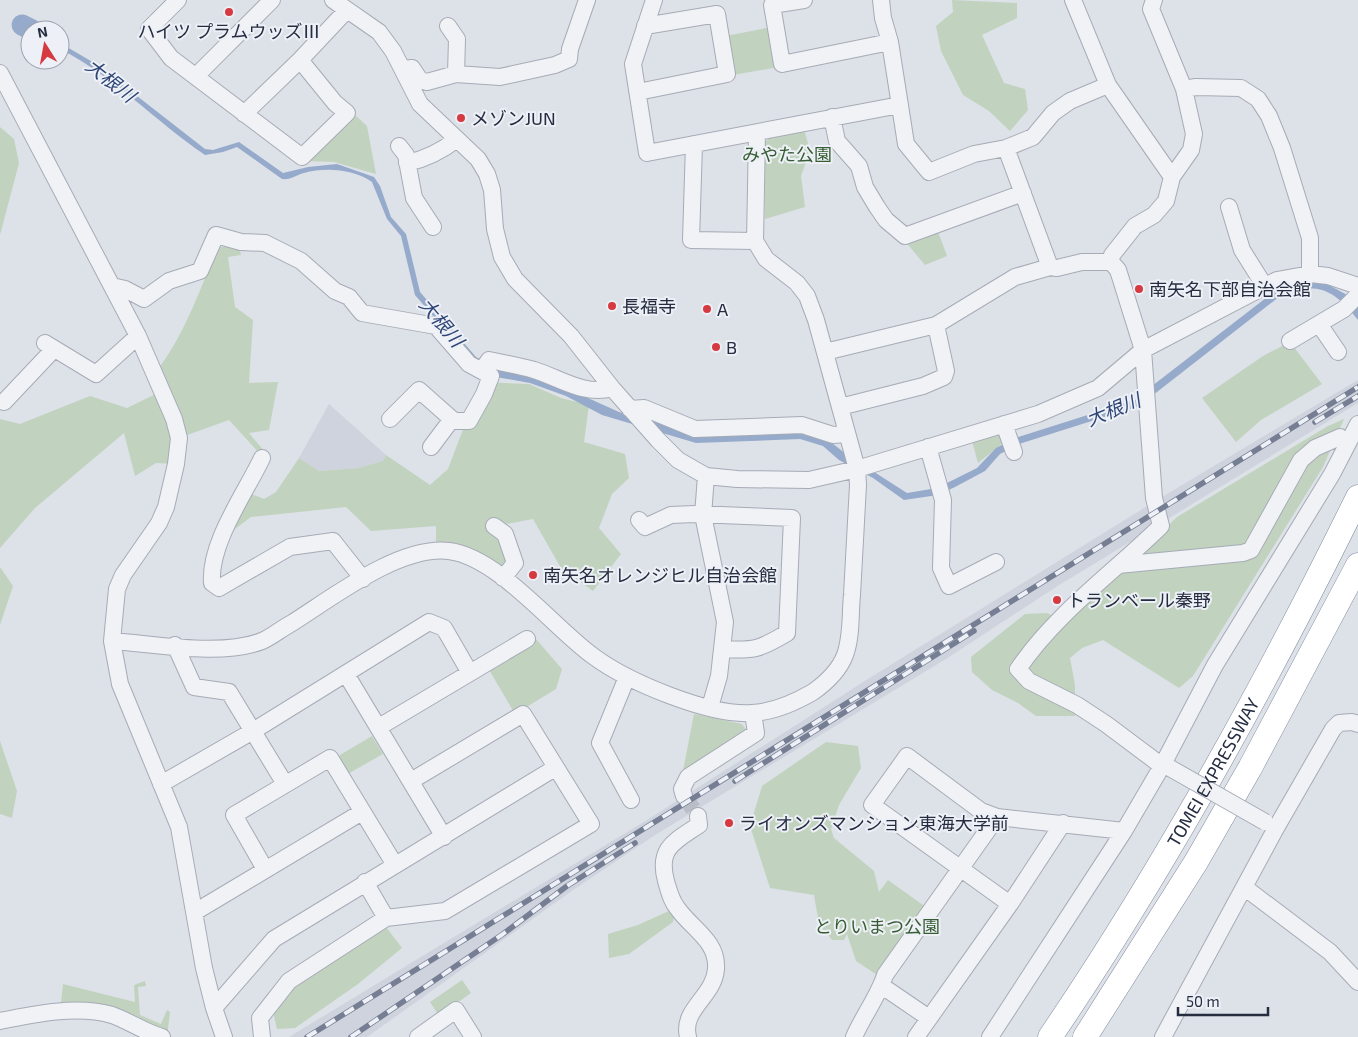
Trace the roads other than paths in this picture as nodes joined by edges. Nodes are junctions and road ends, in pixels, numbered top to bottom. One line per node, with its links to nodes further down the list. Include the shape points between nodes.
1 (178, 0): 18 (street, via 149,29 172,58)
2 (272, 0): 18 (street)
3 (333, 0): 10 (street)
4 (587, 0): 17 (street, via 569,59 500,77)
5 (654, 0): 12 (street)
6 (804, 0): 13 (street, via 772,5 782,64)
7 (881, 0): 13 (street)
8 (1073, 0): 19 (street)
9 (1154, 0): 20 (street, via 1151,9)
10 (347, 10): 14 (street); 15 (street, via 379,32)
11 (448, 26): 17 (street, via 456,39)
12 (644, 26): 21 (street, via 633,64); 21 (street, via 717,14 727,74)
13 (890, 42): 22 (street)
14 (300, 60): 23 (street); 23 (street, via 347,114 302,158)
15 (402, 69): 17 (street, via 412,68 423,82); 26 (street, via 420,104)
16 (0, 73): 39 (street)
17 (456, 74)
18 (196, 76): 23 (street)
19 (1108, 85): 29 (street, via 1070,101 1053,112 1034,137); 31 (street)
20 (1184, 90): 31 (street, via 1194,134 1191,150); 38 (street, via 1196,86 1241,88 1258,100 1269,116 1310,238)
21 (638, 92): 27 (street, via 647,152)
22 (900, 106): 24 (street); 29 (street, via 906,144 929,172 974,154)
23 (244, 114)
24 (832, 117): 25 (street); 32 (street, via 837,141 859,166 865,188 876,207 905,236)
25 (757, 133): 27 (street); 35 (street)
26 (457, 139): 30 (street, via 445,148); 50 (street, via 478,159 487,174 495,205 498,243 508,269 572,336)
27 (694, 144): 35 (street, via 691,240)
28 (399, 146): 30 (street, via 406,155)
29 (1006, 148): 32 (street)
30 (407, 163): 34 (street, via 414,198)
31 (1172, 177): 36 (street, via 1166,201 1154,215 1135,226 1112,255)
32 (1023, 193): 37 (street)
33 (1229, 207): 40 (street, via 1242,250)
34 (433, 228)
35 (755, 241): 47 (street, via 766,259 807,296)
36 (1111, 262): 37 (street); 46 (street, via 1118,270)
37 (1050, 267): 43 (street, via 1015,277)
38 (1310, 274): 40 (street, via 1291,276); 41 (street, via 1328,276)
39 (112, 286): 44 (street); 49 (street, via 144,299 169,282 200,271 216,235 241,242 265,243 301,262 335,291 348,297 362,313 436,326 469,364)
40 (1264, 286): 46 (street)
41 (1358, 293): 42 (street, via 1344,308)
42 (1319, 324): 45 (street); 48 (street)
43 (936, 325): 47 (street); 52 (street, via 946,371 944,376 923,386)
44 (138, 336): 51 (street, via 96,374 49,346); 74 (street, via 179,438 166,507 117,589)
45 (1290, 341)
46 (1143, 350): 60 (street, via 1098,388 1038,414 1009,438); 69 (street, via 1154,498 1161,526)
47 (825, 352): 52 (street)
48 (1338, 352)
49 (485, 366): 50 (street, via 489,360 535,370 589,391); 55 (street, via 491,376 469,421)
50 (612, 388): 53 (street)
51 (4, 402)
52 (840, 407): 57 (street)
53 (631, 411): 57 (street, via 644,408 695,429 802,425 833,435); 63 (street, via 678,460)
54 (390, 419): 55 (street, via 404,397 419,390)
55 (452, 419): 59 (street)
56 (1358, 424): 85 (street, via 1332,474 1215,664)
57 (846, 434): 62 (street)
58 (1340, 437): 69 (street, via 1315,448 1301,460 1251,550)
59 (431, 447)
60 (928, 447): 62 (street); 68 (street, via 941,491 941,568 949,586)
61 (262, 458): 72 (street, via 220,541 211,572 212,584 218,588 231,582 290,547 333,542)
62 (857, 469): 63 (street, via 809,480); 81 (street, via 849,637 843,659 831,678 799,700)
63 (706, 476): 65 (street)
64 (1358, 497): 121 (highway, TOMEI EXPRESSWAY, via 1196,801)
65 (703, 515): 67 (street, via 671,515); 76 (street, via 725,622); 76 (street, via 792,518 787,632 761,648)
66 (494, 526): 71 (street, via 505,534 515,563)
67 (644, 528)
68 (996, 562)
69 (1116, 565): 85 (street, via 1077,602 1018,669 1029,681 1064,697)
70 (1358, 565): 122 (highway, TOMEI EXPRESSWAY, via 1196,862)
71 (503, 578): 72 (street, via 466,555 422,551 396,560); 79 (street, via 594,656)
72 (363, 579): 75 (street, via 262,641 224,650)
73 (527, 639): 77 (street)
74 (112, 641): 75 (street); 88 (street, via 120,684)
75 (175, 645): 84 (street, via 194,688 229,692)
76 (723, 649): 80 (street)
77 (470, 673): 78 (street, via 444,628 429,622); 83 (street)
78 (346, 674): 83 (street); 84 (street)
79 (627, 677): 80 (street); 91 (street, via 600,743)
80 (710, 707): 81 (street, via 741,714)
81 (753, 713): 90 (street, via 756,733 688,777 682,789)
82 (1358, 724): 96 (street, via 1339,723)
83 (379, 727): 87 (street)
84 (253, 731): 88 (street); 89 (street)
85 (1166, 767): 96 (street, bridge); 97 (street)
86 (554, 768): 87 (street, via 523,714); 98 (street); 106 (street, via 591,824 445,911)
87 (411, 781): 98 (street)
88 (161, 784): 105 (street, via 179,827)
89 (285, 784): 92 (street, via 330,758); 101 (street, via 234,815)
90 (684, 796)
91 (630, 800)
92 (362, 812): 99 (street); 101 (street)
93 (698, 816): 117 (street, via 699,825 673,842 663,860 673,902 712,945 716,969 709,993 687,1022)
94 (997, 817): 95 (street); 100 (street); 100 (street, via 981,811 907,756 872,805)
95 (1064, 822): 97 (street); 104 (street)
96 (1270, 825): 103 (street)
97 (1124, 831): 120 (street)
98 (444, 837): 99 (street)
99 (395, 865): 102 (street)
100 (961, 868): 104 (street); 108 (street, via 885,975)
101 (265, 869): 105 (street)
102 (365, 882): 106 (street); 109 (street, via 274,939)
103 (1244, 887): 107 (street, via 1330,952); 123 (street)
104 (1010, 904): 110 (street)
105 (195, 912): 109 (street)
106 (386, 918): 114 (street, via 289,981 260,1018)
107 (1358, 982)
108 (882, 986): 110 (street); 118 (street)
109 (214, 1008): 113 (street)
110 (929, 1018): 119 (street)
111 (0, 1021): 112 (street, via 75,1011 111,1015)
112 (162, 1037)
113 (224, 1037)
114 (262, 1037)
115 (418, 1037): 116 (street, via 456,1010)
116 (473, 1037)
117 (688, 1037)
118 (854, 1037)
119 (916, 1037)
120 (990, 1037)
121 (1050, 1037)
122 (1085, 1037)
123 (1163, 1037)

